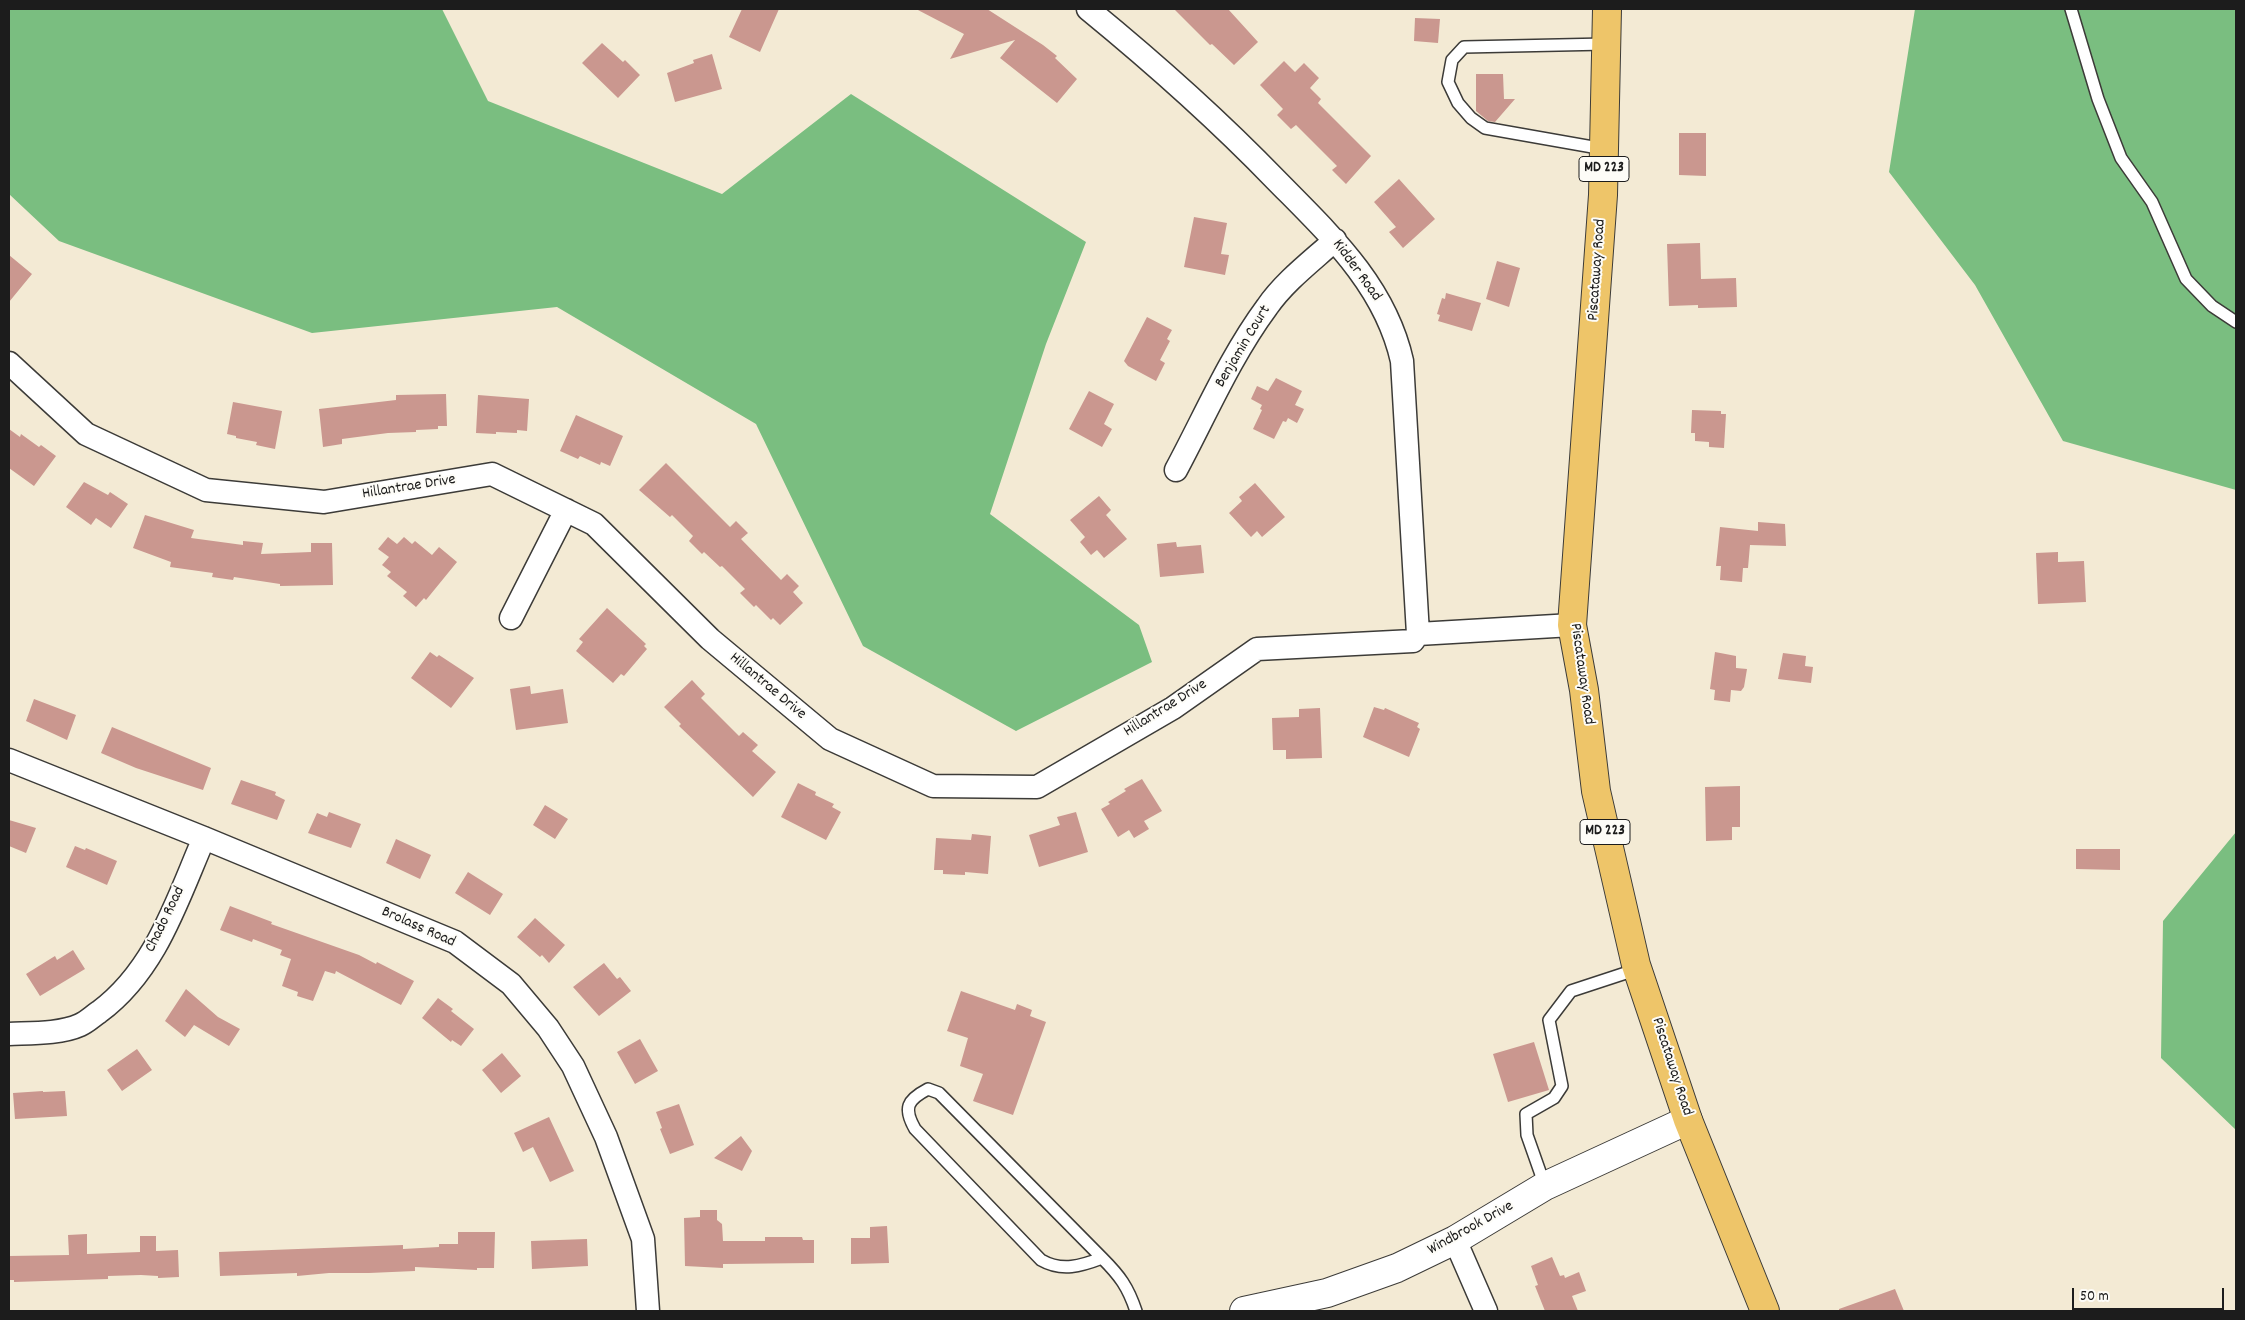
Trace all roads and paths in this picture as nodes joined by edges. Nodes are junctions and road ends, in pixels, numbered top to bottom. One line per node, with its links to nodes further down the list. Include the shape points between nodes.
1 (1088, 9): 6 (street, Kidder Road, via 1207,112)
2 (1607, 9): 4 (main road, Piscataway Road / MD 223)
3 (2070, 9): 7 (lane, via 2098,99 2121,158 2152,202 2186,279 2212,306)
4 (1606, 44): 5 (main road, Piscataway Road / MD 223); 5 (lane, via 1464,47 1452,60 1448,82 1458,103 1485,128)
5 (1604, 149): 12 (main road, Piscataway Road / MD 223, via 1603,205)
6 (1335, 240): 9 (street, Benjamin Court, via 1267,306 1239,350); 13 (street, Kidder Road, via 1377,296 1397,340 1402,361)
7 (2236, 322)
8 (9, 363): 10 (street, Hillantrae Drive, via 86,434 206,490 324,502 492,474)
9 (1176, 470)
10 (566, 510): 11 (street); 13 (street, Hillantrae Drive, via 594,524 710,639 830,740 934,786 1038,787 1172,708 1257,649 1412,641)
11 (512, 618)
12 (1572, 625): 13 (street, Hillantrae Drive); 16 (main road, Piscataway Road / MD 223, via 1584,690 1596,791)
13 (1418, 634)
14 (9, 760): 15 (street, Brolass Road)
15 (204, 838): 17 (street, Chado Road, via 158,943 116,999 81,1025 41,1033); 22 (street, Brolass Road, via 455,942 510,984 548,1028 573,1066 606,1137 643,1239)
16 (1638, 969): 18 (main road, Piscataway Road / MD 223); 19 (lane, via 1571,991 1549,1020 1562,1086 1554,1098 1526,1114 1527,1134)
17 (9, 1034)
18 (1688, 1120): 19 (street, Windbrook Drive); 26 (main road, Piscataway Road / MD 223)
19 (1545, 1186): 20 (street, Windbrook Drive)
20 (1455, 1240): 24 (street, Windbrook Drive, via 1397,1268 1327,1293); 25 (street)
21 (1102, 1258): 21 (lane, via 939,1093 928,1089 917,1095 908,1106 908,1116 915,1129 1041,1260 1060,1268 1082,1266); 23 (lane, via 1121,1278)
22 (648, 1311)
23 (1136, 1311)
24 (1244, 1311)
25 (1486, 1311)
26 (1765, 1311)

